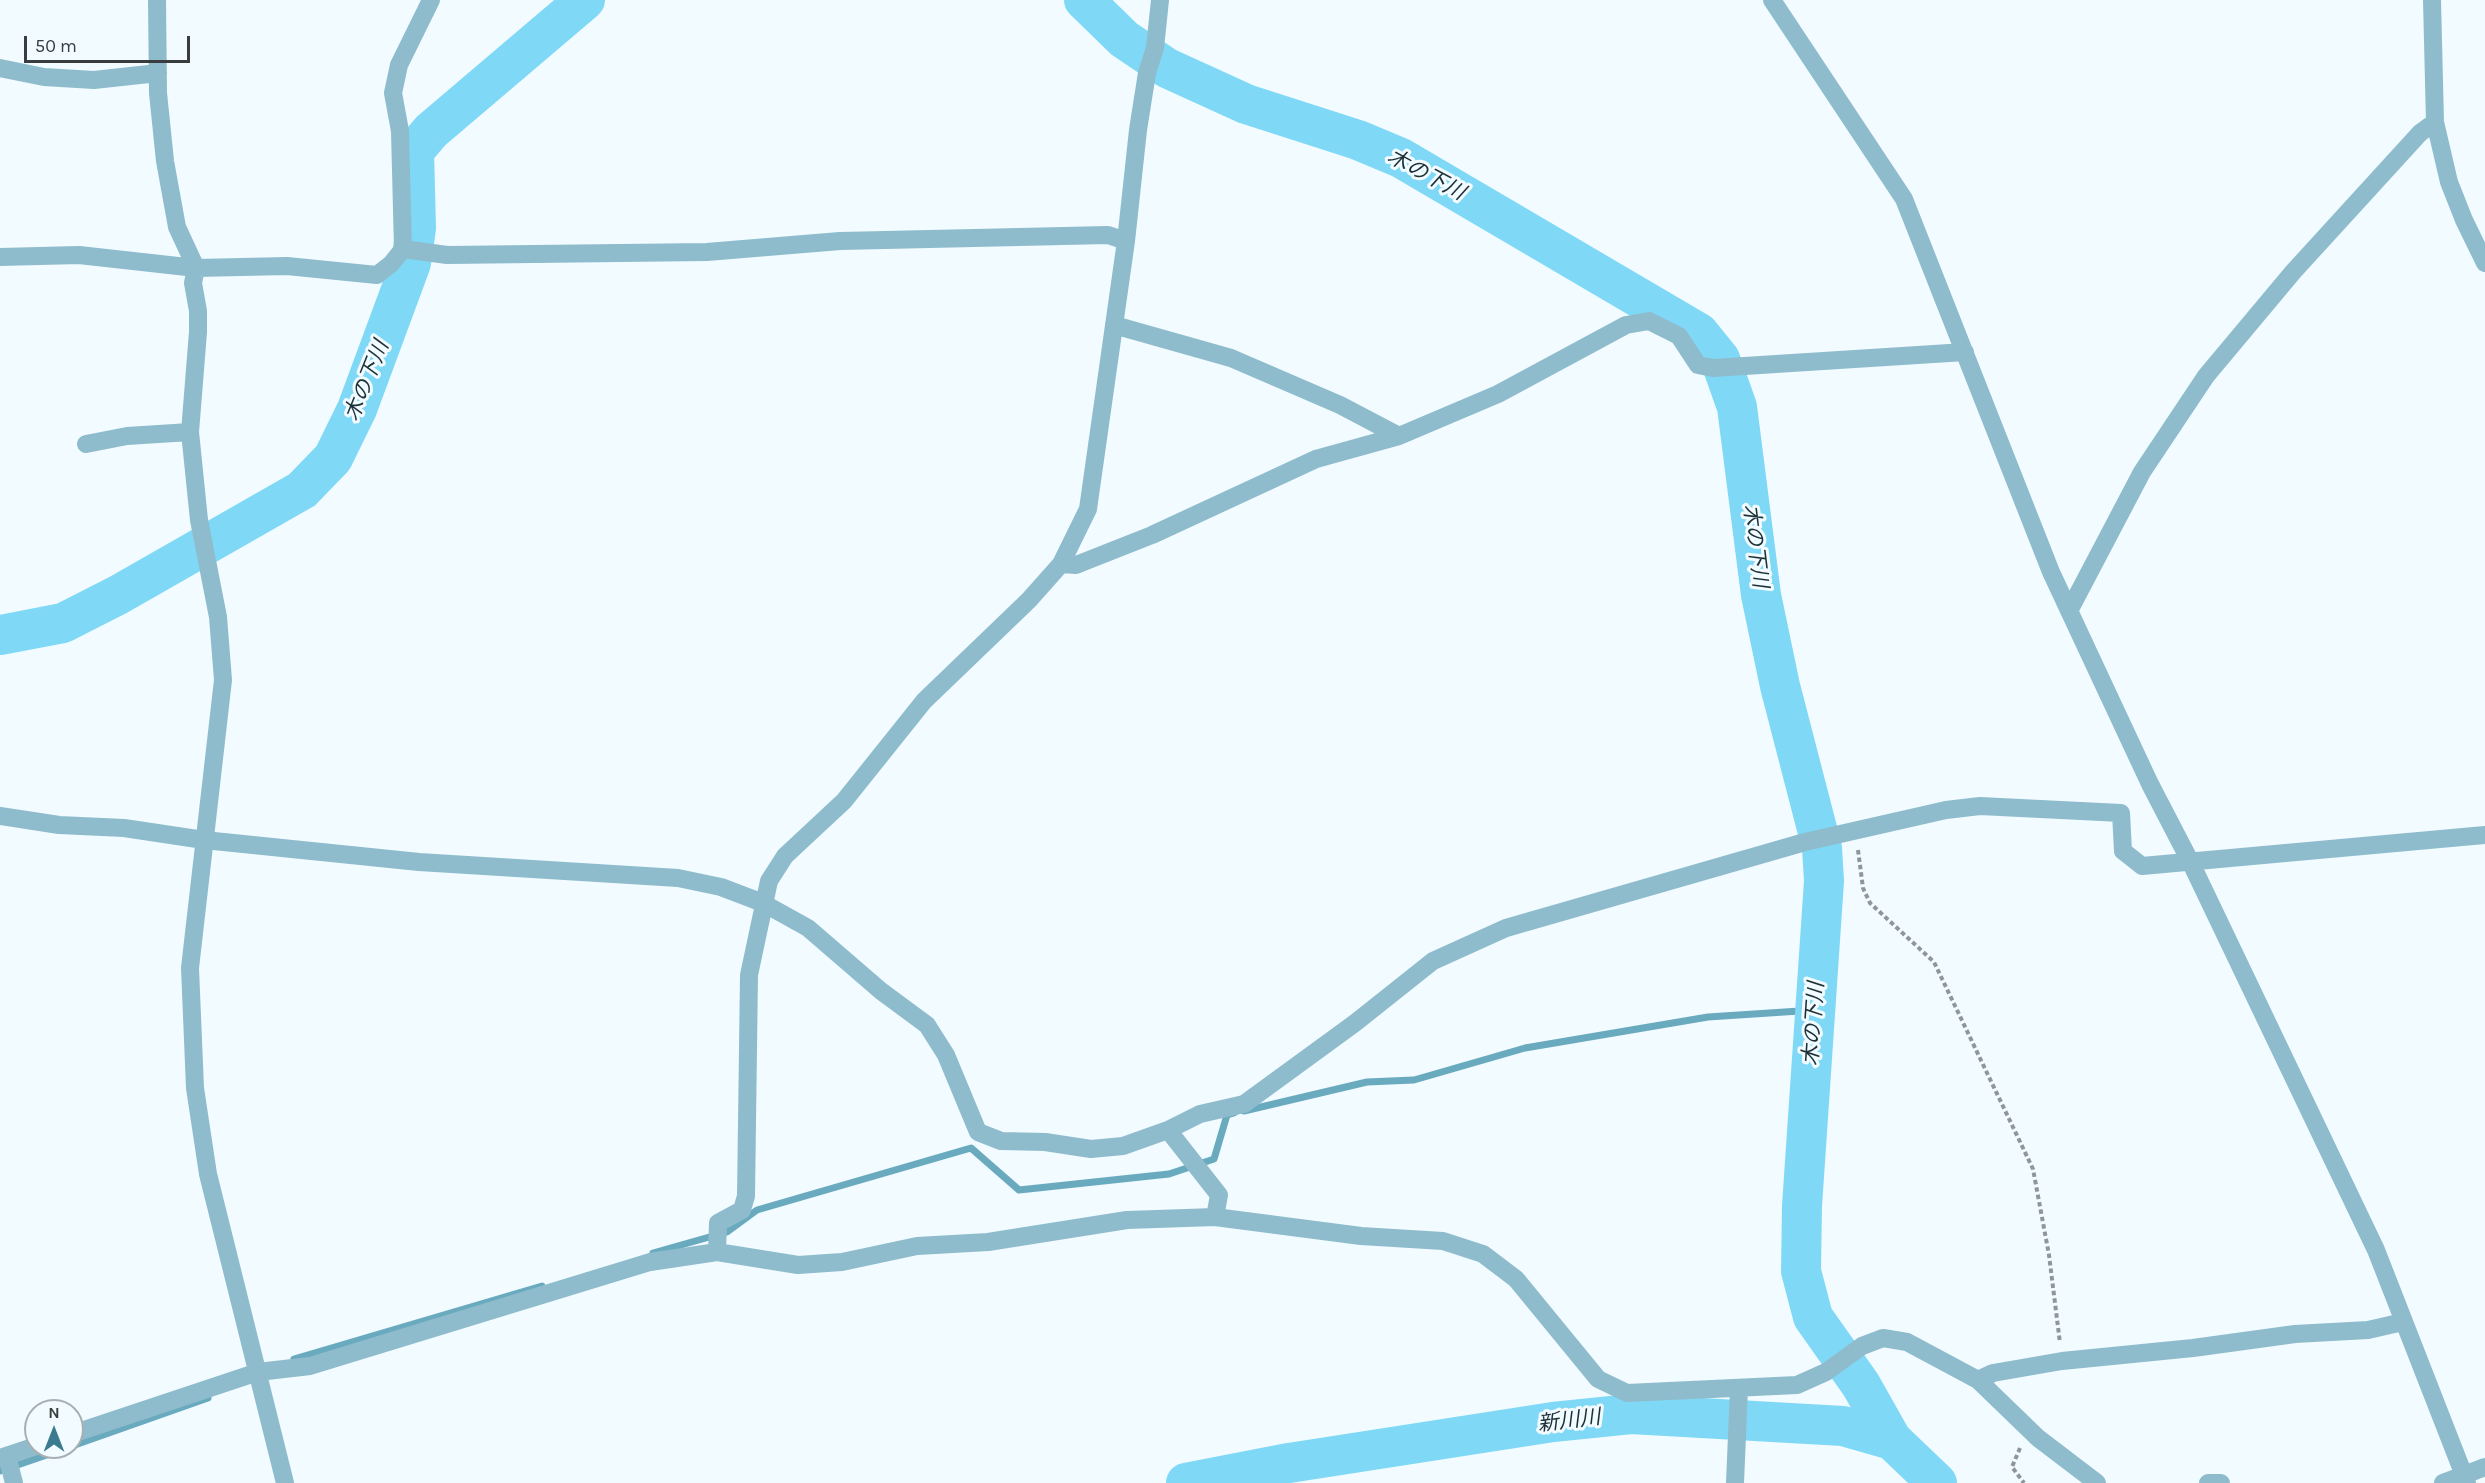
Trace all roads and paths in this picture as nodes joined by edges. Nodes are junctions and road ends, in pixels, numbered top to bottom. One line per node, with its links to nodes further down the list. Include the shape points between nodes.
1 (158, 0): 7 (street)
2 (431, 0): 10 (street, via 399,65 393,93)
3 (1160, 0): 9 (street, via 1155,48 1138,130)
4 (1772, 0): 15 (street, via 1904,199)
5 (2432, 0): 8 (street)
6 (0, 68): 7 (street, via 44,77 94,80)
7 (158, 74): 13 (street, via 165,161 177,227)
8 (2435, 122): 12 (street, via 2449,182); 20 (street, via 2420,133 2293,272 2206,376 2142,472)
9 (1126, 240): 10 (street, via 1096,235 840,240 707,252 447,255); 14 (street)
10 (410, 250): 13 (street, via 377,275 287,266)
11 (0, 257): 13 (street, via 79,255)
12 (2485, 263)
13 (196, 268): 16 (street, via 193,283 198,332)
14 (1114, 325): 17 (street, via 1231,358 1340,405); 19 (street, via 1088,509)
15 (1965, 352): 17 (street, via 1713,368 1698,365 1679,336 1649,321 1626,325 1498,394); 20 (street)
16 (190, 432): 18 (street, via 127,436); 24 (street, via 199,520 218,617 223,680)
17 (1400, 436): 19 (street, via 1316,459 1152,535 1076,565)
18 (86, 444)
19 (1061, 564): 26 (street, via 924,701 844,801 785,856 769,881)
20 (2069, 611): 25 (street)
21 (0, 816): 24 (street)
22 (1856, 831): 25 (street, via 1980,806 2121,813 2122,851 2142,866); 27 (street, via 1805,842 1506,928 1433,961 1244,1104 1200,1114); 31 (path, via 1863,888 1870,903 1934,962 2033,1169)
23 (2485, 835): 25 (street)
24 (204, 840): 26 (street, via 419,862 678,878 721,887); 32 (street, via 190,968 195,1088 207,1174)
25 (2191, 863): 30 (street, via 2376,1250)
26 (763, 903): 27 (street, via 808,928 881,991 927,1024 946,1055 978,1132 1001,1141 1091,1149 1123,1146); 29 (street, via 749,975 746,1196 742,1210 718,1223)
27 (1168, 1130): 28 (street, via 1219,1195)
28 (1215, 1217): 29 (street, via 1127,1220 798,1265); 34 (street, via 1361,1236 1443,1241 1483,1254 1516,1279 1598,1379 1627,1393)
29 (718, 1240): 32 (street, via 310,1366)
30 (2403, 1323): 31 (street, via 2368,1330 2295,1334); 40 (street)
31 (2062, 1361): 33 (street, via 1992,1373)
32 (258, 1372): 36 (street); 42 (street)
33 (1978, 1380): 34 (street, via 1907,1342 1884,1338 1862,1346 1826,1372 1797,1385); 35 (street)
34 (1739, 1394): 43 (street)
35 (2028, 1428): 44 (path, via 2012,1467); 45 (street)
36 (84, 1430)
37 (24, 1450): 38 (street)
38 (3, 1457): 41 (street)
39 (2485, 1467): 40 (street)
40 (2466, 1479): 48 (street)
41 (14, 1483)
42 (285, 1483)
43 (1735, 1483)
44 (2024, 1483)
45 (2097, 1483)
46 (2208, 1483): 47 (street)
47 (2221, 1483)
48 (2444, 1483)

